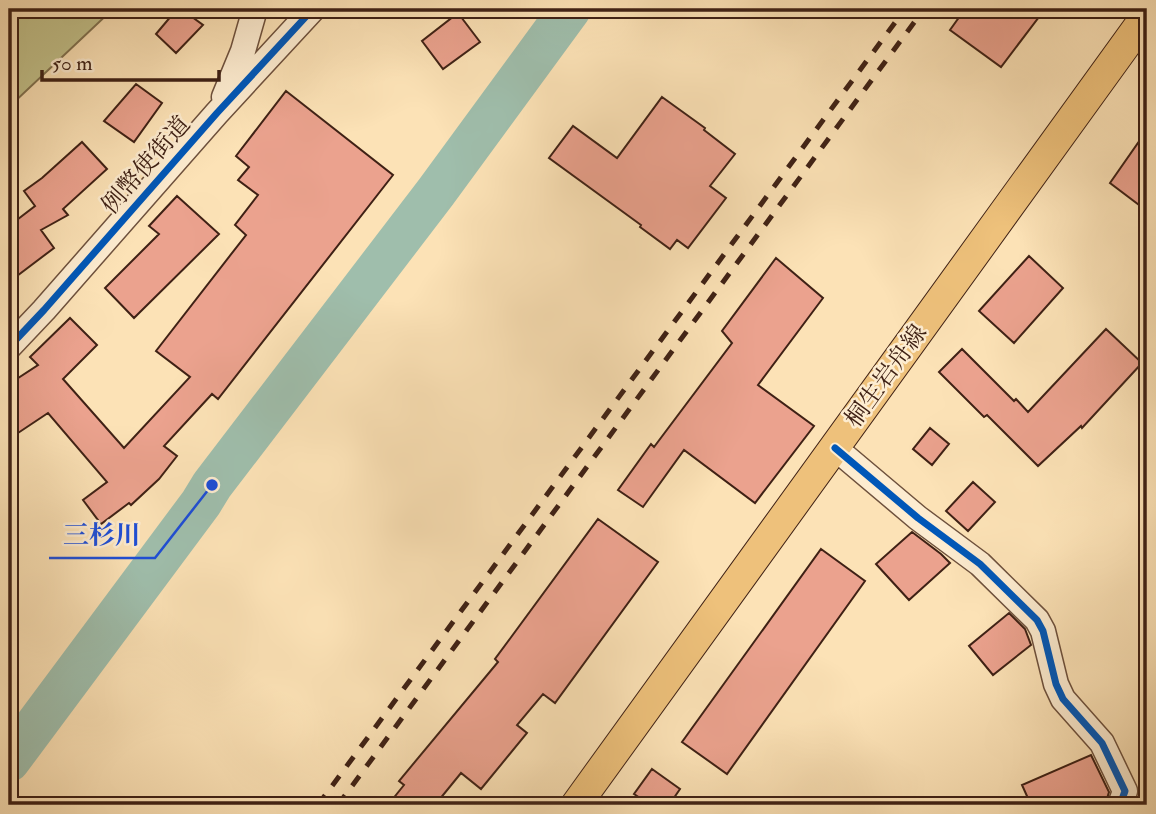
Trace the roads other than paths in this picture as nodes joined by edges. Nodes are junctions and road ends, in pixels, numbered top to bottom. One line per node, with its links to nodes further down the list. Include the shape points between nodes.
1 (255, 9): 4 (street)
2 (313, 9): 4 (street, 例幣使街道)
3 (1147, 15): 6 (main road, 桐生岩舟線)
4 (217, 113): 5 (street, 例幣使街道)
5 (9, 346)
6 (835, 447): 7 (main road, 桐生岩舟線); 8 (street, via 979,564 1037,620 1063,699 1102,743 1125,791)
7 (576, 805)
8 (1120, 805)

